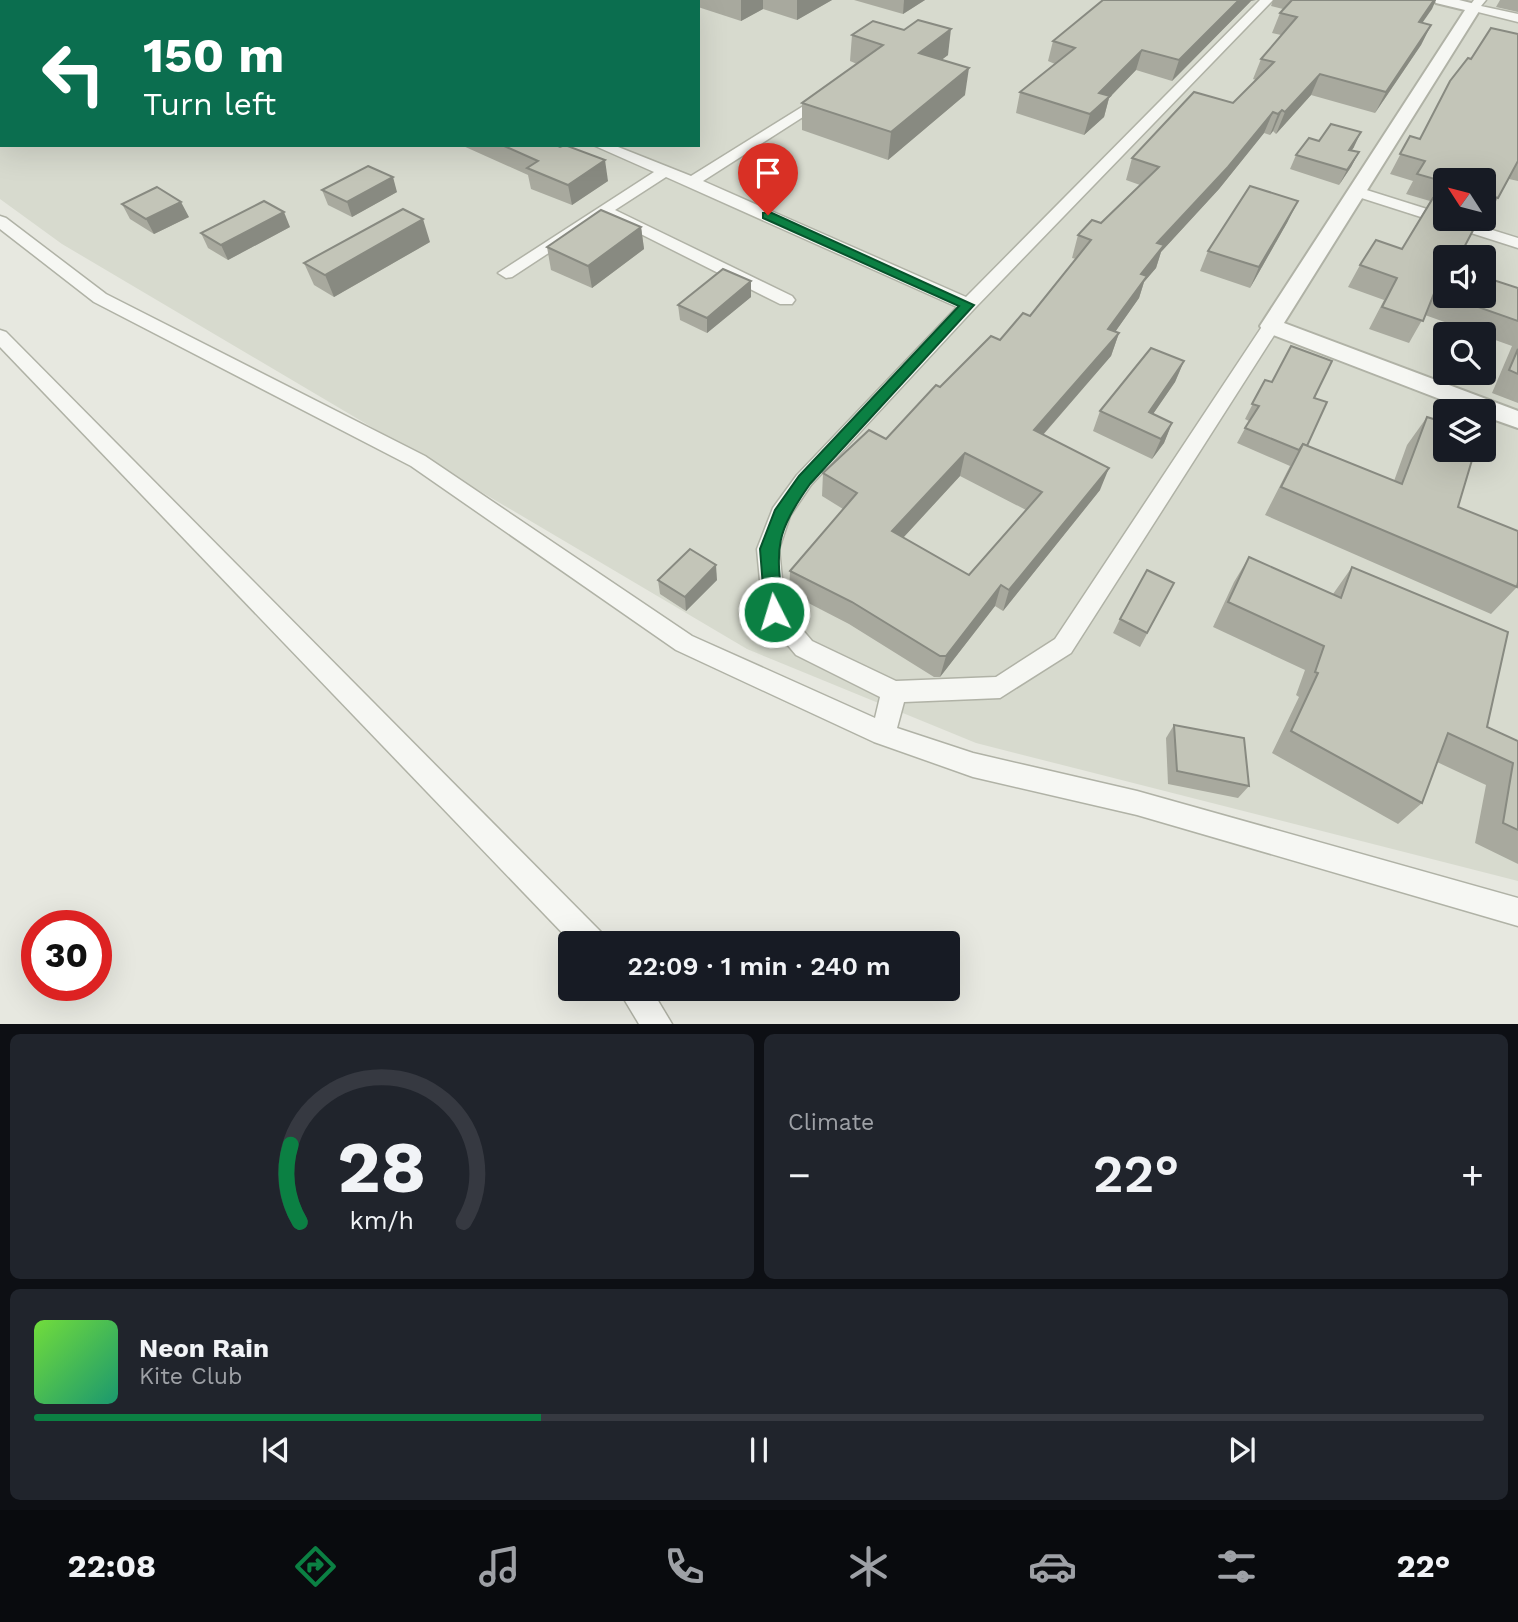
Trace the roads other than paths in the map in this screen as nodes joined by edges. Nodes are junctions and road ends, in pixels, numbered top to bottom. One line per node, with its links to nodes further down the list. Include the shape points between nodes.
1 (1267, 0): 15 (street)
2 (1441, 0): 3 (street)
3 (1477, 4): 4 (street); 9 (street)
4 (1518, 18)
5 (833, 92): 8 (street)
6 (605, 147): 7 (street)
7 (665, 171): 8 (street); 10 (street)
8 (692, 182): 15 (street)
9 (1357, 192): 12 (street); 16 (street)
10 (604, 210): 13 (street); 14 (street)
11 (0, 221): 20 (street, via 100,298 418,461 684,643)
12 (1518, 243)
13 (506, 273)
14 (786, 300)
15 (968, 305): 19 (street, via 804,480 780,514 768,549 774,612 804,648)
16 (1271, 326): 18 (street); 19 (street, via 1063,646 1000,687)
17 (0, 336): 22 (street)
18 (1518, 420)
19 (894, 692): 20 (street)
20 (883, 734): 21 (street, via 973,765 1137,803)
21 (1518, 912)
22 (580, 931)
23 (641, 1001): 24 (street)
24 (657, 1024)

